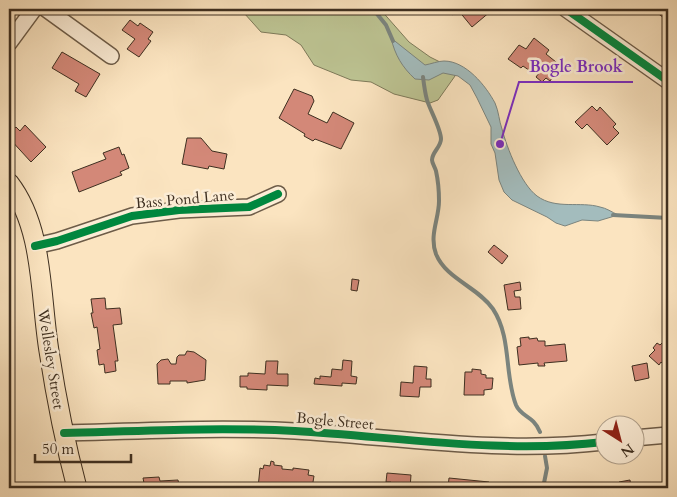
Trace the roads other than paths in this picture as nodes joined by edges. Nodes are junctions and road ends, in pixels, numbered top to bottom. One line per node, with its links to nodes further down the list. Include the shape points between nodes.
1 (34, 9): 4 (street)
2 (46, 9): 5 (street)
3 (566, 9): 6 (street)
4 (9, 43)
5 (111, 56)
6 (668, 81)
7 (9, 182): 9 (main road, Wellesley Street, via 20,200)
8 (278, 194): 9 (street, Bass Pond Lane, via 249,207 162,211 132,216)
9 (35, 246): 10 (main road, Wellesley Street, via 47,341)
10 (64, 433): 13 (street, Bogle Street, via 272,430 454,444 570,446); 14 (main road, Wellesley Street)
11 (668, 435): 12 (street)
12 (644, 437)
13 (594, 443)
14 (77, 488)

